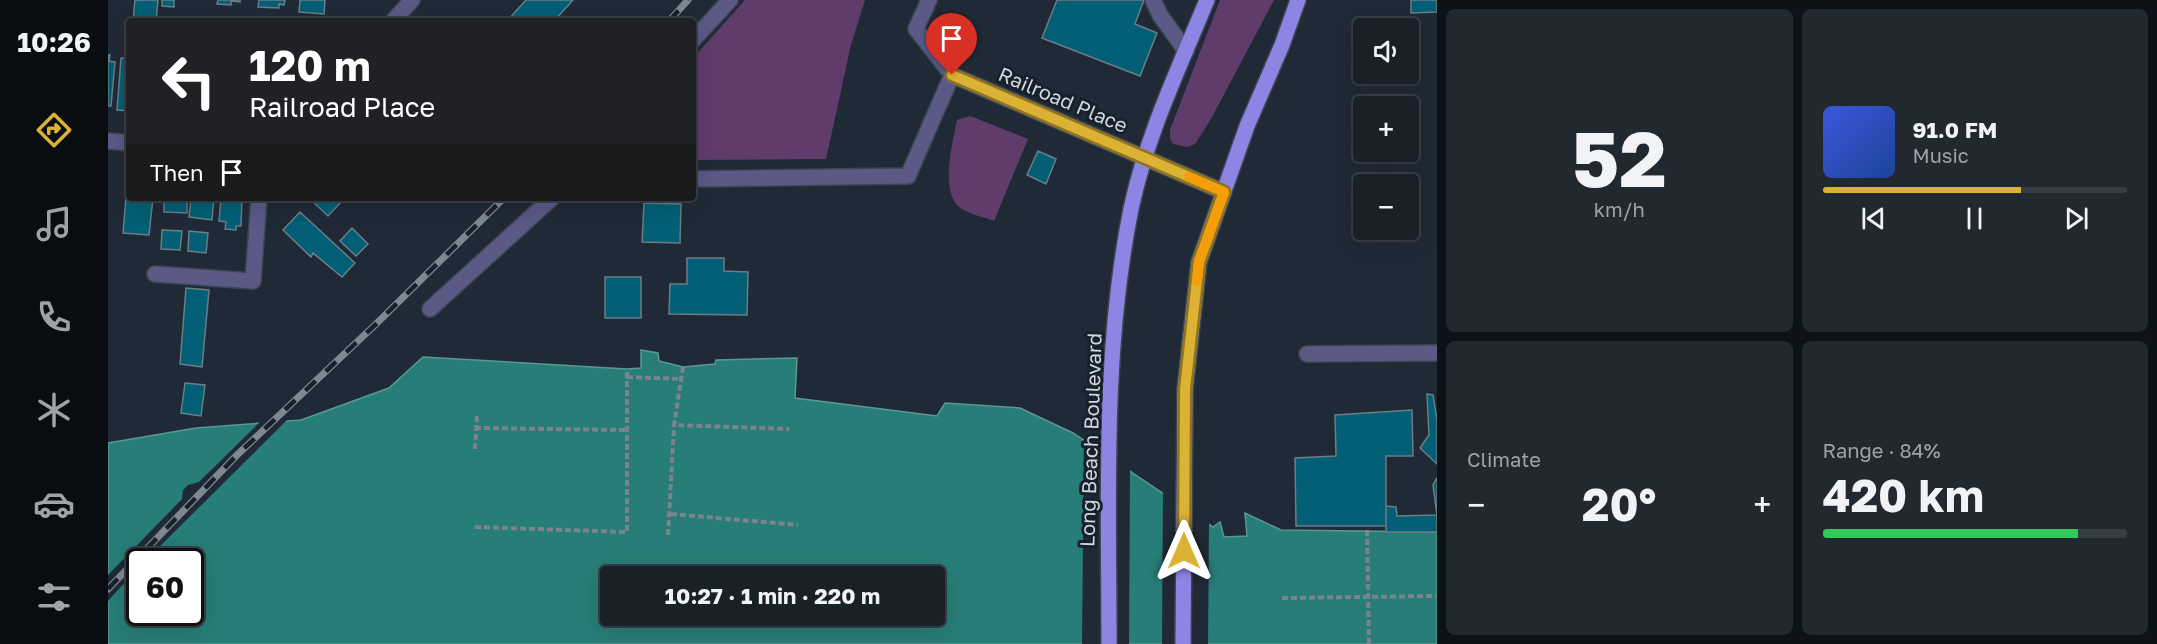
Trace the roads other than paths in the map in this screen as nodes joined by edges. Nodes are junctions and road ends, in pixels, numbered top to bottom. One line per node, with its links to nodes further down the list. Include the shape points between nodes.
1 (412, 0): 8 (street)
2 (730, 0): 9 (street)
3 (929, 0): 12 (street, via 916,29)
4 (1153, 0): 11 (street)
5 (1207, 0): 11 (main road, Long Beach Boulevard)
6 (1298, 0): 10 (main road)
7 (1310, 0): 10 (main road)
8 (396, 18)
9 (696, 37)
10 (1282, 45): 17 (main road)
11 (1186, 51): 15 (main road, Long Beach Boulevard)
12 (952, 75): 15 (street, Railroad Place); 16 (street, via 908,176)
13 (108, 141): 14 (street)
14 (126, 143)
15 (1144, 158): 17 (street, Railroad Place); 24 (main road, Long Beach Boulevard, via 1131,210 1118,294 1110,387)
16 (696, 179)
17 (1224, 192): 25 (main road, via 1199,262 1185,389)
18 (259, 201): 20 (street, via 253,281)
19 (549, 201): 21 (street)
20 (155, 274)
21 (430, 309)
22 (1308, 354): 23 (street)
23 (1437, 356)
24 (1109, 644)
25 (1183, 644)

